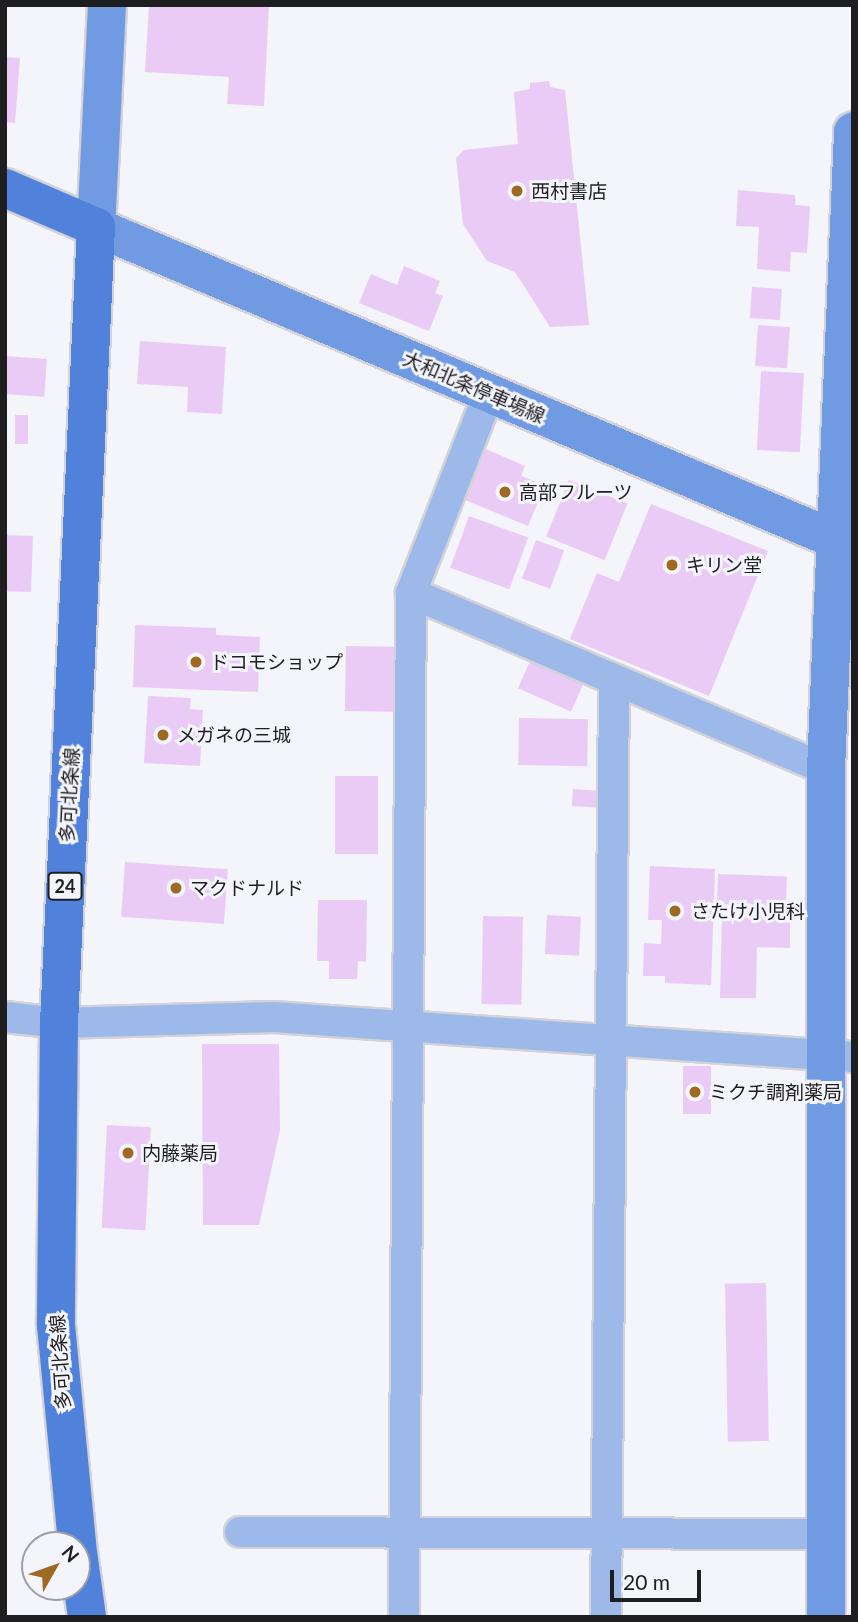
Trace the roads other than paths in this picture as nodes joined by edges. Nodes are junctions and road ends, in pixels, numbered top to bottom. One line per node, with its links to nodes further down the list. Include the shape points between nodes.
1 (107, 5): 4 (street)
2 (853, 132): 6 (street)
3 (5, 188): 4 (main road)
4 (96, 227): 5 (street, 大和北条停車場線); 11 (main road, 多可北条線 / 24)
5 (489, 393): 6 (street, 大和北条停車場線); 7 (street)
6 (843, 542): 9 (street)
7 (411, 593): 8 (street); 12 (street)
8 (614, 682): 9 (street); 13 (street)
9 (826, 769): 14 (street)
10 (5, 1017): 11 (street)
11 (59, 1023): 12 (street, via 273,1017); 15 (main road, 多可北条線 / 24, via 56,1325)
12 (406, 1027): 13 (street); 17 (street)
13 (613, 1042): 14 (street); 18 (street)
14 (839, 1057): 19 (street)
15 (76, 1531)
16 (240, 1532): 17 (street)
17 (404, 1532): 18 (street); 20 (street)
18 (606, 1532): 19 (street); 21 (street)
19 (827, 1534): 22 (street)
20 (404, 1617)
21 (606, 1617)
22 (826, 1617)

